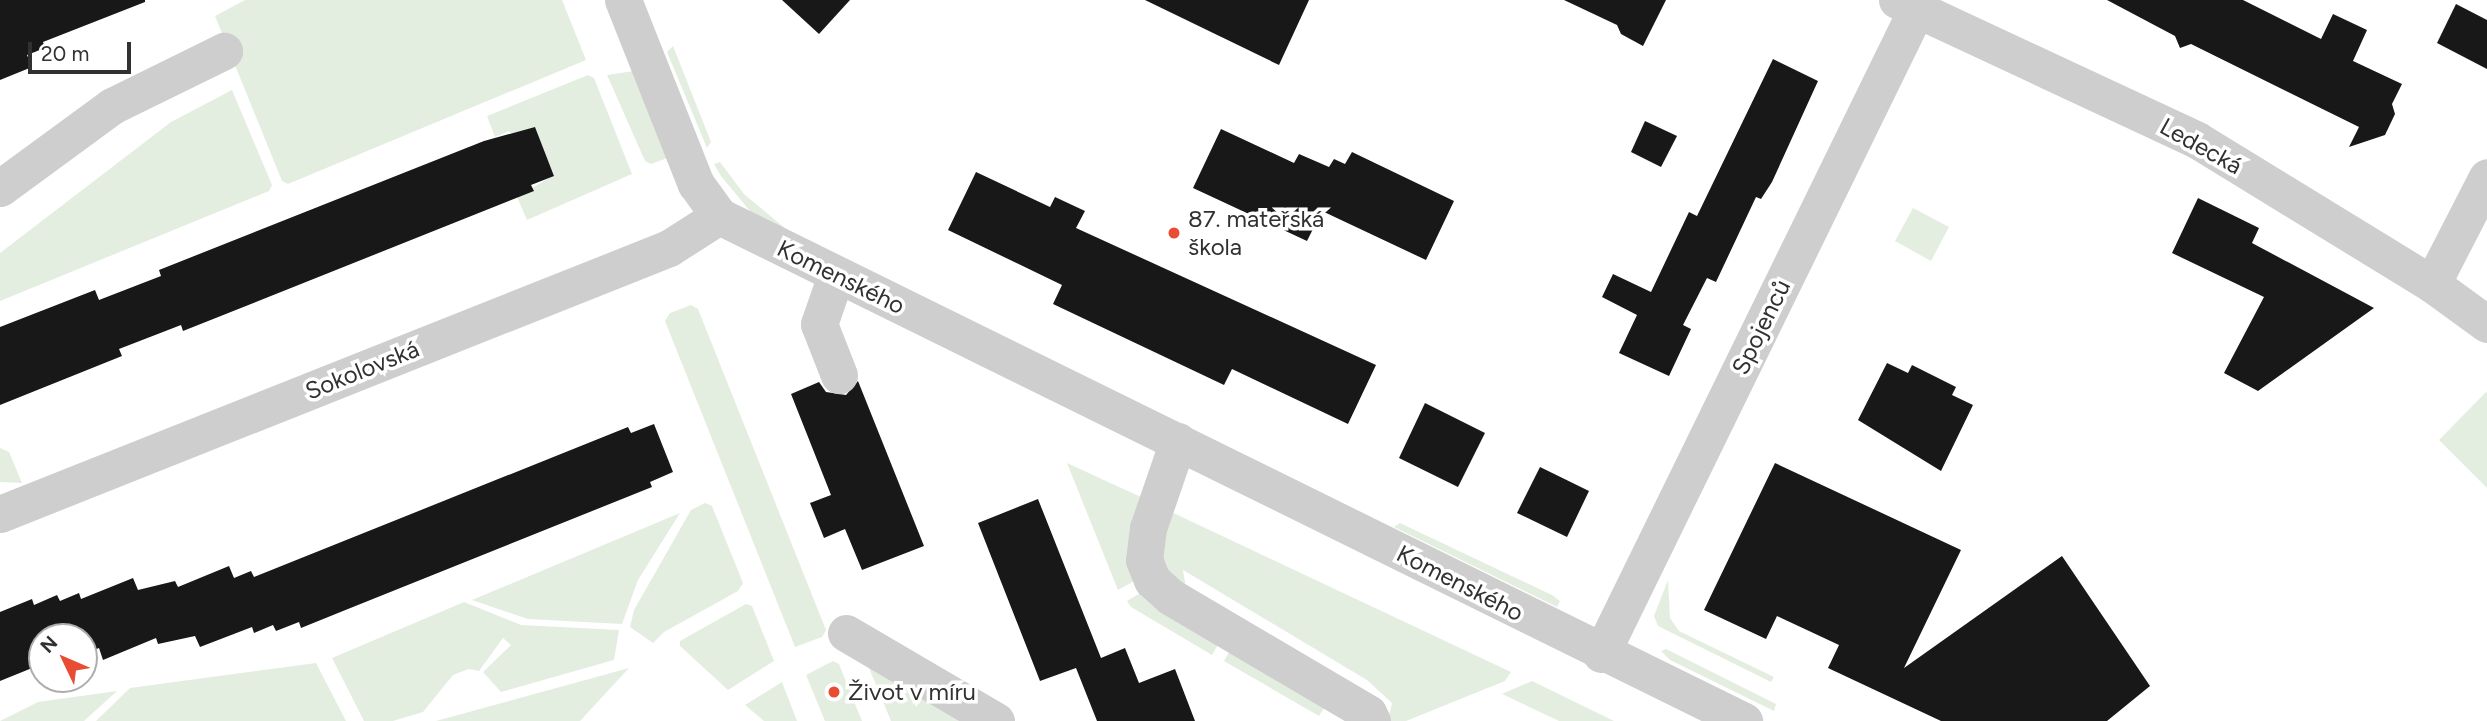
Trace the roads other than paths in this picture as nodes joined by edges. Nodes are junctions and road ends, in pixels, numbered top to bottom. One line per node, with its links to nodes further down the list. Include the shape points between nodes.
1 (623, 0): 6 (street, Komenského, via 696,184)
2 (1911, 3): 8 (street, Ledecká, via 2197,140); 14 (street, Spojenců)
3 (224, 51): 5 (street, via 112,106)
4 (2487, 177): 8 (street)
5 (0, 188)
6 (719, 216): 7 (street, Komenského); 12 (street, Sokolovská, via 669,248)
7 (836, 275): 10 (street, via 819,324); 11 (street, Komenského)
8 (2432, 284): 9 (street, Ledecká)
9 (2487, 324)
10 (839, 375)
11 (1178, 441): 14 (street, Komenského); 16 (street, via 1148,528 1144,560 1152,580 1171,597 1368,713)
12 (0, 514)
13 (846, 633): 15 (street)
14 (1601, 654): 17 (street, Komenského)
15 (996, 721)
16 (1372, 721)
17 (1744, 721)

